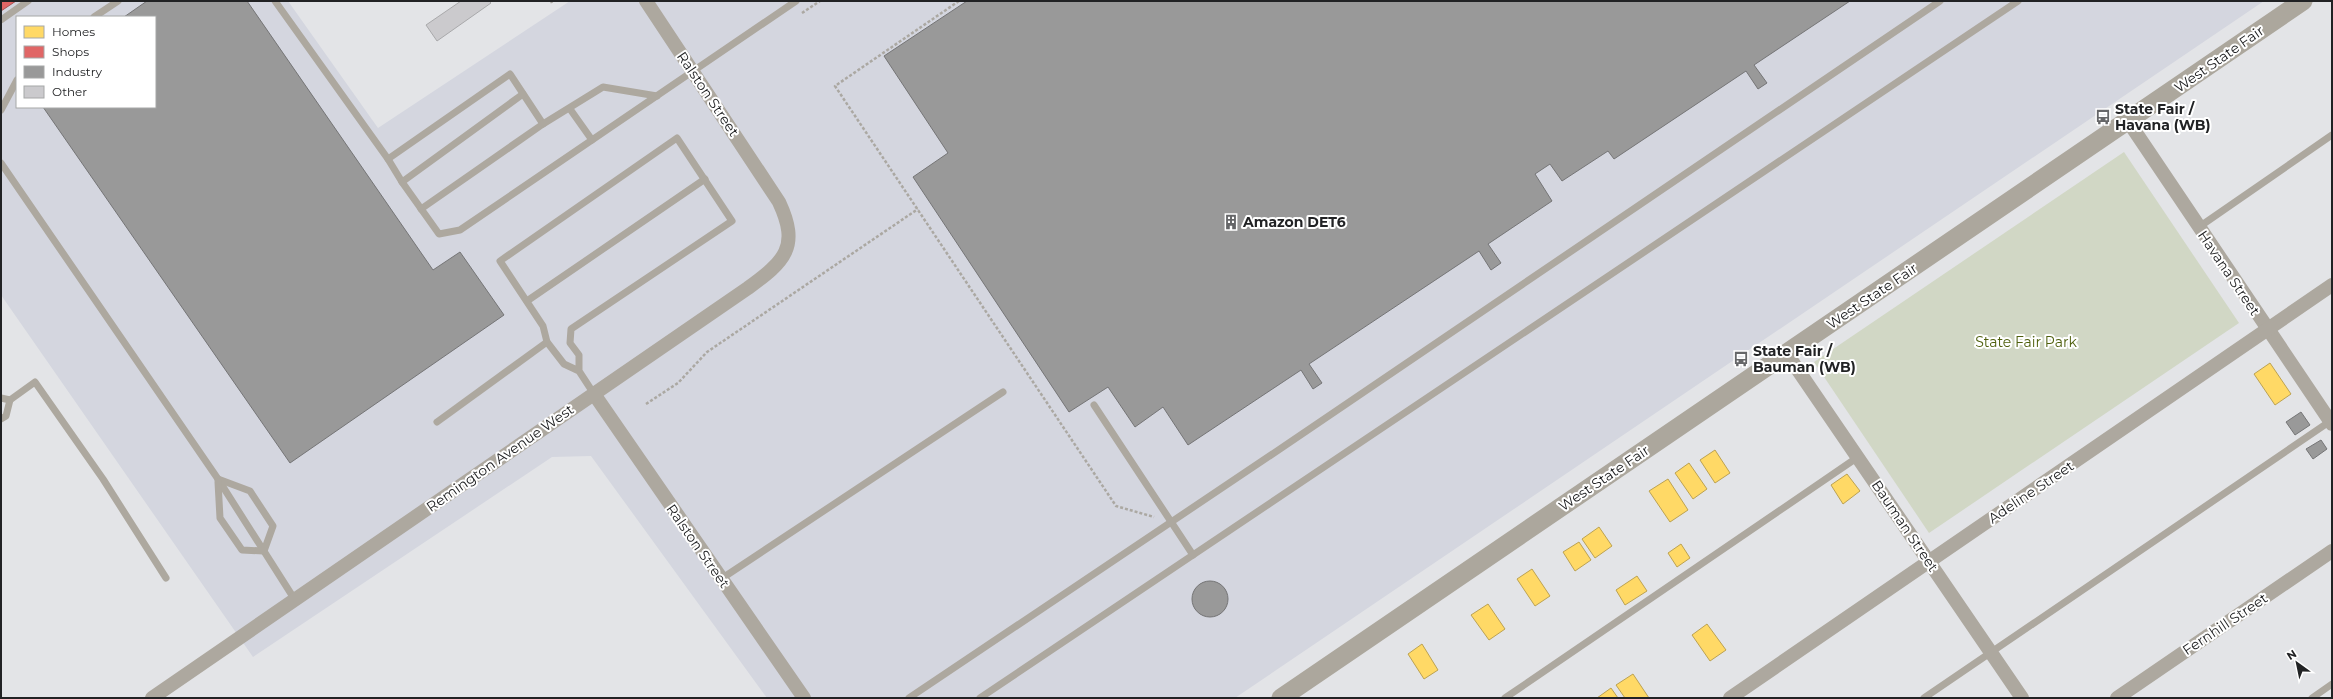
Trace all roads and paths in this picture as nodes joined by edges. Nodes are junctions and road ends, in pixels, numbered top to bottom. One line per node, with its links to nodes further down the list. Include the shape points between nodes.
1 (28, 1): 11 (lane)
2 (118, 1): 10 (lane)
3 (275, 1): 22 (lane)
4 (646, 1): 12 (street, Ralston Street)
5 (796, 1): 12 (lane)
6 (959, 1): 28 (path, via 835,86)
7 (1940, 1): 47 (lane)
8 (2018, 1): 50 (lane)
9 (2303, 1): 18 (street, West State Fair)
10 (96, 16)
11 (1, 20)
12 (692, 71): 15 (lane); 26 (street, Ralston Street)
13 (16, 82): 17 (lane)
14 (523, 94): 19 (lane); 22 (lane, via 510,74); 25 (lane)
15 (657, 96): 16 (lane, via 603,87); 21 (lane)
16 (570, 108): 19 (lane); 21 (lane)
17 (1, 110)
18 (2128, 121): 29 (street, Havana Street); 34 (street, West State Fair)
19 (543, 124): 27 (lane)
20 (2332, 135): 29 (lane)
21 (592, 140): 27 (lane, via 460,230 439,234)
22 (388, 159): 25 (lane)
23 (1, 163): 46 (lane)
24 (705, 179): 31 (lane); 31 (lane, via 677,138 500,261); 35 (lane, via 732,221 571,329 570,343 580,355)
25 (402, 182): 27 (lane)
26 (770, 188): 37 (street, Remington Avenue West, via 789,226 786,250 779,262 748,288)
27 (421, 209)
28 (918, 209): 40 (path, via 707,352 678,383); 47 (path, via 1116,506)
29 (2199, 227): 32 (street, Havana Street)
30 (2332, 285): 32 (street, Adeline Street)
31 (527, 301): 33 (lane, via 543,326)
32 (2268, 330): 44 (street, Havana Street); 51 (street, Adeline Street)
33 (547, 342): 35 (lane, via 564,364); 43 (lane)
34 (1787, 354): 45 (street, Bauman Street); 61 (street, West State Fair)
35 (579, 371): 37 (lane)
36 (1003, 392): 53 (lane)
37 (594, 394): 53 (street, Ralston Street); 54 (street, Remington Avenue West)
38 (1, 398): 39 (lane)
39 (10, 400): 42 (lane, via 6,416); 52 (lane, via 35,382 103,479)
40 (646, 404)
41 (1094, 405): 47 (lane)
42 (1, 419)
43 (437, 422)
44 (2331, 422): 55 (lane)
45 (1858, 457): 51 (street, Bauman Street); 62 (lane)
46 (218, 479): 48 (lane); 48 (lane, via 220,518 242,550); 48 (lane, via 250,492 272,526)
47 (1171, 522): 50 (lane); 59 (lane)
48 (264, 551): 54 (lane)
49 (2332, 551): 66 (street, Fernhill Street)
50 (1193, 555): 60 (lane)
51 (1929, 562): 55 (street, Bauman Street); 63 (street, Adeline Street)
52 (166, 578)
53 (721, 579): 58 (street, Ralston Street)
54 (295, 600): 57 (street, Remington Avenue West)
55 (1991, 652): 64 (lane); 65 (street, Bauman Street)
56 (2332, 684): 67 (lane)
57 (152, 698)
58 (804, 698)
59 (909, 698)
60 (980, 698)
61 (1281, 698)
62 (1505, 698)
63 (1730, 698)
64 (1924, 698)
65 (2022, 698)
66 (2117, 698)
67 (2312, 698)

